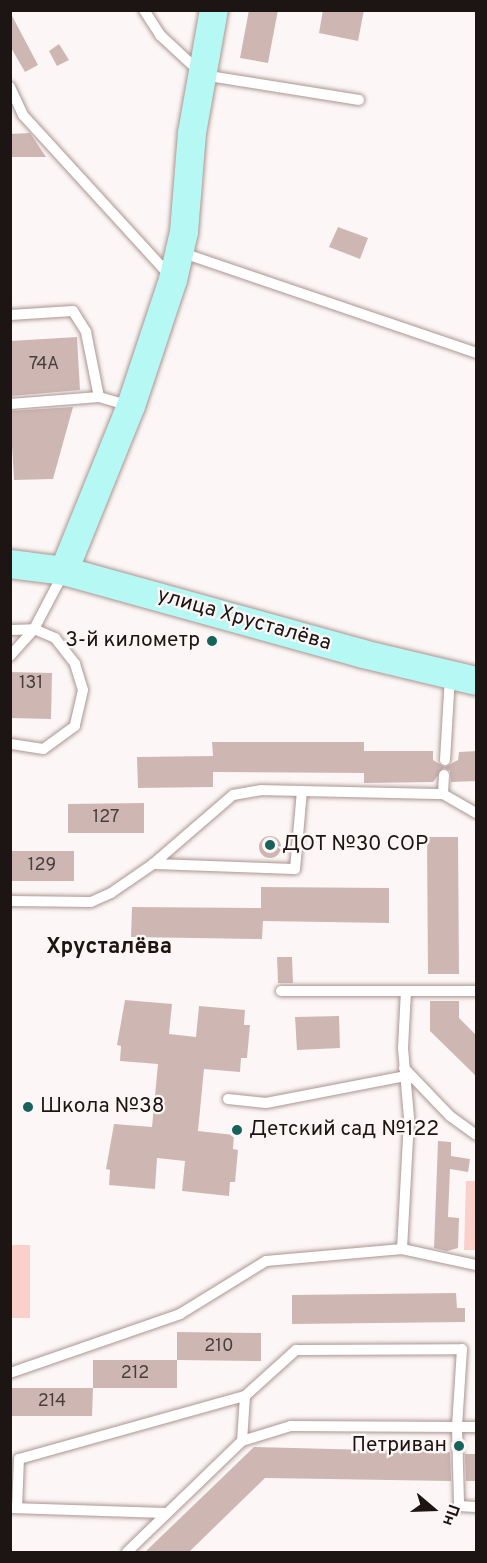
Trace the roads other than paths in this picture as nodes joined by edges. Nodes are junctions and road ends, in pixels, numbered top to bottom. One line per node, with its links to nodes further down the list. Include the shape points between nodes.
1 (144, 10): 3 (lane, via 160,35)
2 (214, 10): 3 (main road)
3 (203, 75): 5 (lane); 6 (main road)
4 (10, 87): 7 (lane, via 23,115)
5 (359, 100)
6 (180, 252): 7 (main road); 9 (lane)
7 (173, 280): 12 (main road)
8 (10, 315): 10 (lane, via 73,311 86,332)
9 (477, 353)
10 (99, 397): 11 (lane); 12 (lane)
11 (10, 404)
12 (131, 406): 14 (main road)
13 (10, 564): 14 (main road, улица Хрусталёва)
14 (64, 571): 15 (lane); 18 (main road, улица Хрусталёва)
15 (34, 629): 16 (lane); 17 (lane); 19 (lane, via 55,638 75,664 82,690 75,726 43,749)
16 (10, 630)
17 (10, 656)
18 (463, 678): 20 (lane)
19 (10, 744)
20 (446, 760)
21 (444, 775): 23 (lane)
22 (302, 791): 23 (lane); 25 (lane, via 262,790 233,795); 25 (lane, via 295,869)
23 (443, 794): 24 (lane)
24 (477, 813)
25 (153, 864): 26 (lane, via 91,902)
26 (10, 901)
27 (281, 991): 28 (lane)
28 (406, 991): 29 (lane); 30 (lane)
29 (477, 991)
30 (405, 1072): 31 (lane, via 266,1103); 32 (lane, via 450,1116); 33 (lane, via 408,1140)
31 (228, 1099)
32 (477, 1135)
33 (402, 1250): 34 (lane); 35 (lane, via 266,1261 180,1314)
34 (477, 1265)
35 (10, 1373)
36 (245, 1396): 37 (lane, via 296,1350 462,1349); 39 (lane); 41 (lane, via 19,1459)
37 (458, 1427): 38 (lane); 39 (lane, via 291,1426); 40 (lane, via 459,1506)
38 (477, 1427)
39 (242, 1441): 42 (lane)
40 (477, 1507)
41 (14, 1508): 42 (lane)
42 (165, 1513): 43 (lane)
43 (127, 1552)

